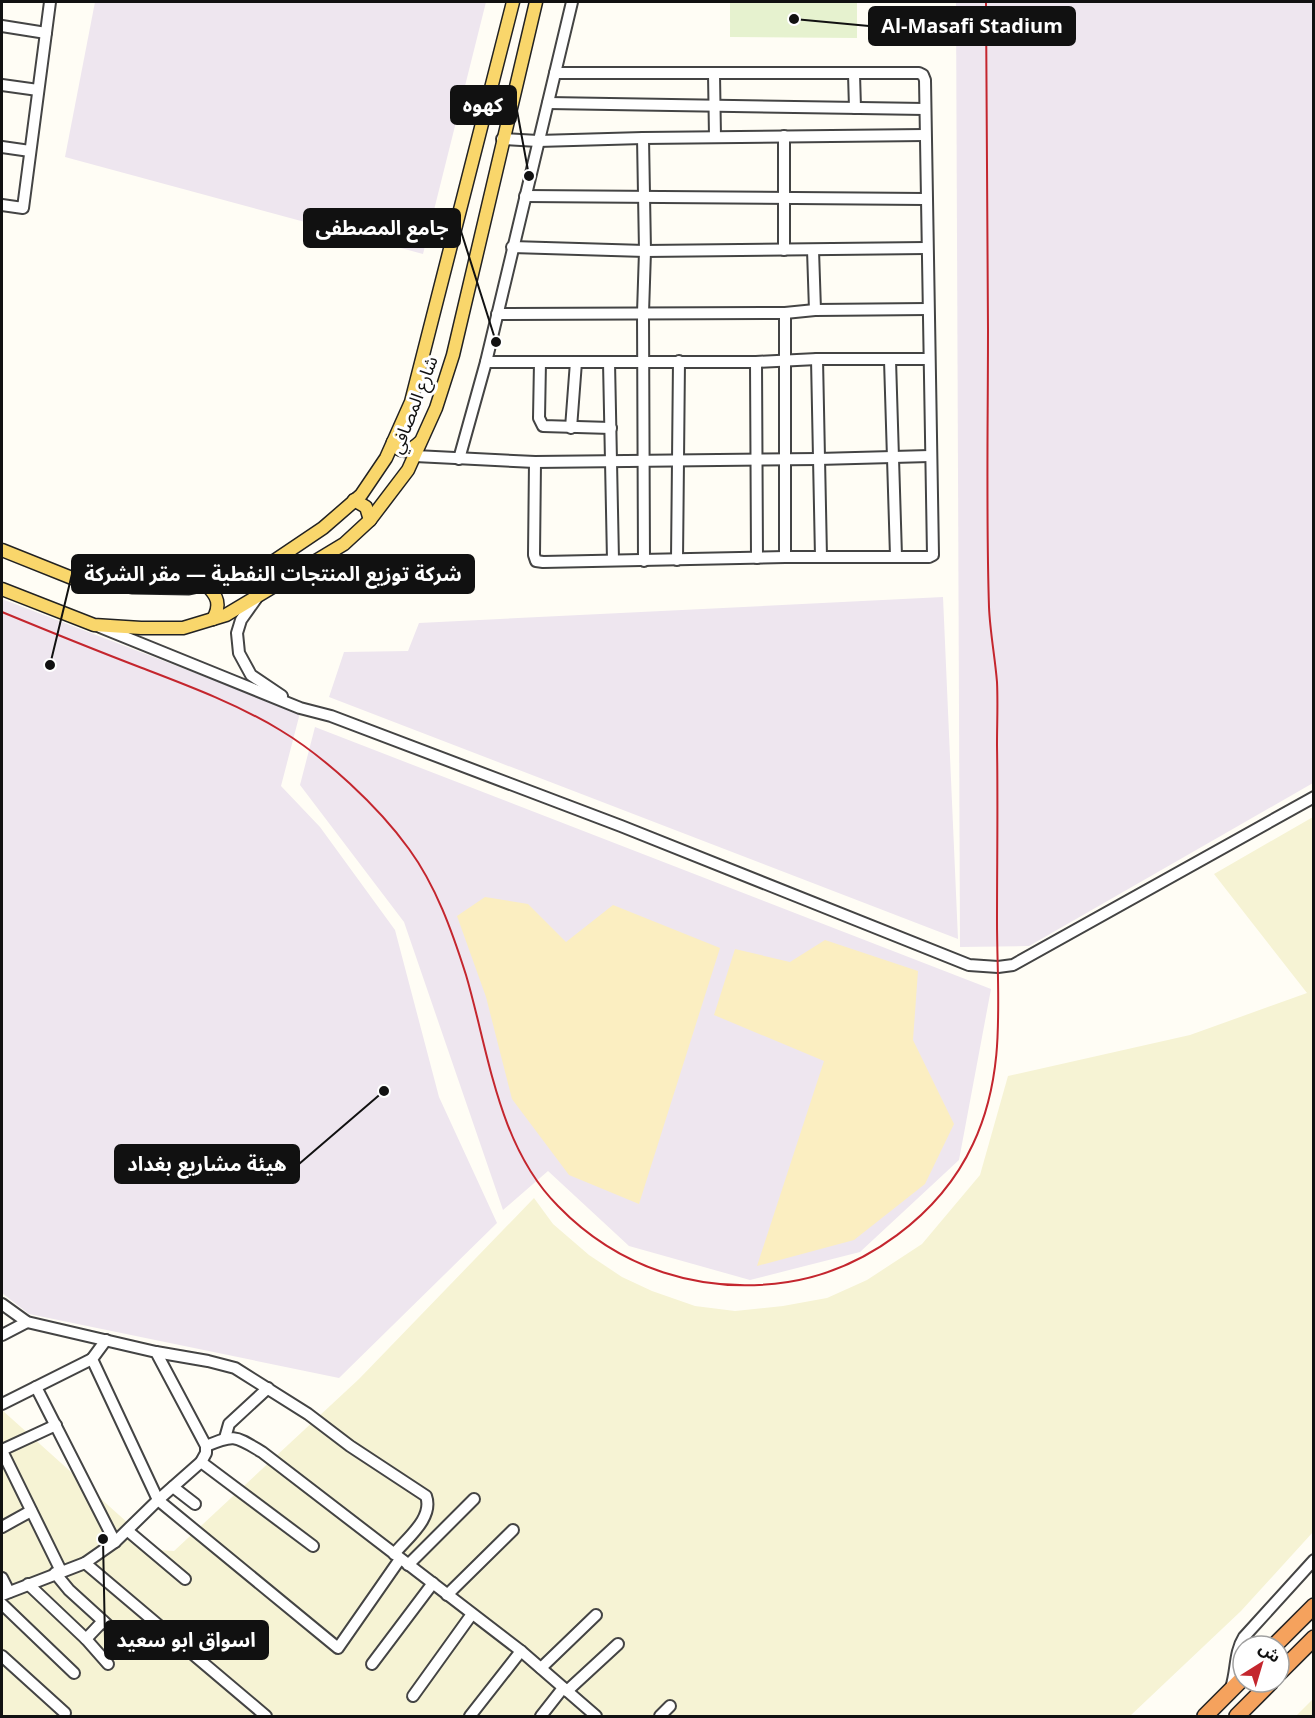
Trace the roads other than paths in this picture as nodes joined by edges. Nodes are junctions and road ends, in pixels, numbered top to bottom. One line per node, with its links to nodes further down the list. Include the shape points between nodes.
1 (50, 2): 6 (street)
2 (513, 2): 16 (main road, شارع المصافي)
3 (536, 2): 17 (main road, شارع المصافي)
4 (572, 2): 7 (street)
5 (2, 26): 6 (street)
6 (46, 33): 11 (street)
7 (555, 73): 8 (street); 12 (street)
8 (714, 74): 9 (street); 13 (street)
9 (854, 74): 14 (street); 15 (street, via 919,73 923,75)
10 (2, 85): 11 (street)
11 (38, 90): 26 (street)
12 (548, 103): 13 (street); 23 (street)
13 (714, 105): 14 (street); 20 (street)
14 (855, 108): 15 (street)
15 (925, 109): 18 (street)
16 (485, 116): 17 (main road, via 494,126); 22 (main road, شارع المصافي)
17 (506, 126): 24 (main road, شارع المصافي)
18 (925, 135): 19 (street); 30 (street)
19 (784, 136): 20 (street); 29 (street)
20 (715, 137): 21 (street)
21 (643, 138): 23 (street); 28 (street)
22 (479, 139): 24 (main road); 56 (main road, شارع المصافي, via 411,402)
23 (538, 141): 24 (street); 27 (street)
24 (502, 142): 55 (main road, شارع المصافي, via 453,355)
25 (2, 147): 26 (street)
26 (30, 151): 31 (street, via 23,208)
27 (525, 196): 28 (street); 32 (street)
28 (643, 197): 29 (street); 36 (street)
29 (785, 198): 30 (street); 34 (street)
30 (926, 199): 33 (street)
31 (2, 205)
32 (512, 247): 36 (street); 41 (street)
33 (926, 248): 35 (street); 37 (street)
34 (784, 250): 35 (street); 36 (street)
35 (813, 250): 38 (street)
36 (645, 251): 39 (street)
37 (928, 309): 38 (street); 43 (street)
38 (815, 310): 40 (street)
39 (643, 313): 40 (street); 41 (street); 51 (street)
40 (785, 313): 44 (street)
41 (497, 314): 47 (street)
42 (817, 359): 44 (street); 45 (street); 62 (street)
43 (929, 359): 45 (street); 58 (street)
44 (785, 360): 52 (street); 64 (street)
45 (890, 360): 59 (street)
46 (679, 361): 51 (street); 52 (street); 63 (street)
47 (486, 362): 48 (street); 60 (street)
48 (540, 362): 49 (street); 53 (street, via 538,418 543,426)
49 (576, 362): 50 (street); 53 (street)
50 (609, 362): 51 (street); 54 (street)
51 (644, 362): 65 (street)
52 (756, 362): 61 (street)
53 (571, 428): 54 (street)
54 (611, 428): 67 (street)
55 (422, 440): 56 (main road, via 404,452); 57 (main road, شارع المصافي)
56 (391, 447): 57 (main road); 68 (main road, شارع المصافي)
57 (415, 456): 60 (street); 69 (main road, شارع المصافي)
58 (930, 456): 59 (street); 71 (street, via 933,555)
59 (892, 458): 62 (street); 71 (street)
60 (459, 459): 66 (street)
61 (758, 459): 63 (street); 64 (street); 74 (street)
62 (818, 459): 64 (street); 73 (street)
63 (678, 460): 65 (street); 75 (street)
64 (785, 460): 72 (street)
65 (644, 461): 67 (street); 77 (street)
66 (535, 462): 67 (street); 76 (street, via 536,561)
67 (612, 462): 76 (street)
68 (354, 500): 69 (main road, via 366,507); 78 (main road, شارع المصافي, via 323,528 274,561)
69 (370, 520): 80 (main road, شارع المصافي, via 344,544)
70 (2, 549): 78 (main road, شارع المصافي, via 72,578 134,586)
71 (896, 556): 73 (street)
72 (785, 557): 73 (street); 74 (street)
73 (821, 557)
74 (757, 558): 75 (street)
75 (677, 560): 77 (street)
76 (613, 561): 77 (street)
77 (644, 561)
78 (206, 585): 81 (main road, via 218,602)
79 (2, 589): 82 (main road, شارع المصافي)
80 (259, 595): 81 (main road, شارع المصافي); 83 (street, via 237,633 239,652 251,675)
81 (213, 619): 82 (main road, شارع المصافي, via 183,628)
82 (94, 625): 83 (street)
83 (300, 708): 84 (street, via 332,716 621,826 969,966 1013,965)
84 (1314, 797)
85 (2, 1305): 86 (street)
86 (27, 1322): 87 (street); 88 (street)
87 (2, 1335)
88 (106, 1340): 89 (street); 90 (street)
89 (156, 1352): 92 (street, via 235,1368); 96 (street)
90 (92, 1359): 91 (street); 101 (street)
91 (36, 1387): 93 (street); 94 (street)
92 (268, 1388): 95 (street, via 230,1424); 109 (street, via 426,1496 429,1504 425,1518)
93 (2, 1404)
94 (56, 1425): 97 (street); 107 (street)
95 (225, 1438): 96 (street); 109 (street, via 262,1452)
96 (206, 1446): 98 (street)
97 (2, 1451): 103 (street)
98 (201, 1462): 99 (street); 108 (street)
99 (173, 1487): 101 (street); 102 (street)
100 (474, 1499): 109 (street)
101 (158, 1500): 106 (street); 109 (street, via 338,1648)
102 (195, 1504)
103 (31, 1511): 104 (street); 112 (street)
104 (2, 1527)
105 (513, 1530): 118 (street)
106 (128, 1531): 107 (street); 114 (street)
107 (115, 1542): 111 (street)
108 (313, 1546)
109 (400, 1559): 115 (street)
110 (1314, 1560): 138 (street, via 1244,1636)
111 (85, 1563): 112 (street); 143 (street)
112 (58, 1572): 116 (street); 123 (street, via 69,1590)
113 (2, 1578): 117 (street)
114 (185, 1579)
115 (433, 1583): 118 (street); 133 (street)
116 (28, 1584): 117 (street); 126 (street)
117 (5, 1593)
118 (447, 1594): 121 (street)
119 (2, 1604): 135 (street)
120 (1314, 1606): 124 (highway)
121 (472, 1614): 129 (street); 140 (street)
122 (596, 1615): 134 (street)
123 (103, 1621): 126 (street); 128 (street)
124 (1286, 1634)
125 (1314, 1638): 131 (highway)
126 (86, 1640): 132 (street)
127 (618, 1644): 136 (street)
128 (135, 1650)
129 (521, 1651): 134 (street); 144 (street)
130 (2, 1656): 142 (street)
131 (1291, 1661)
132 (108, 1664)
133 (372, 1664)
134 (541, 1668): 136 (street)
135 (74, 1673)
136 (565, 1689): 145 (street); 146 (street)
137 (1231, 1690): 138 (highway)
138 (1228, 1693): 148 (highway)
139 (1258, 1694): 149 (highway)
140 (413, 1696)
141 (670, 1706): 147 (street)
142 (65, 1713)
143 (266, 1716)
144 (470, 1716)
145 (541, 1716)
146 (596, 1716)
147 (660, 1716)
148 (1205, 1716)
149 (1237, 1716)

